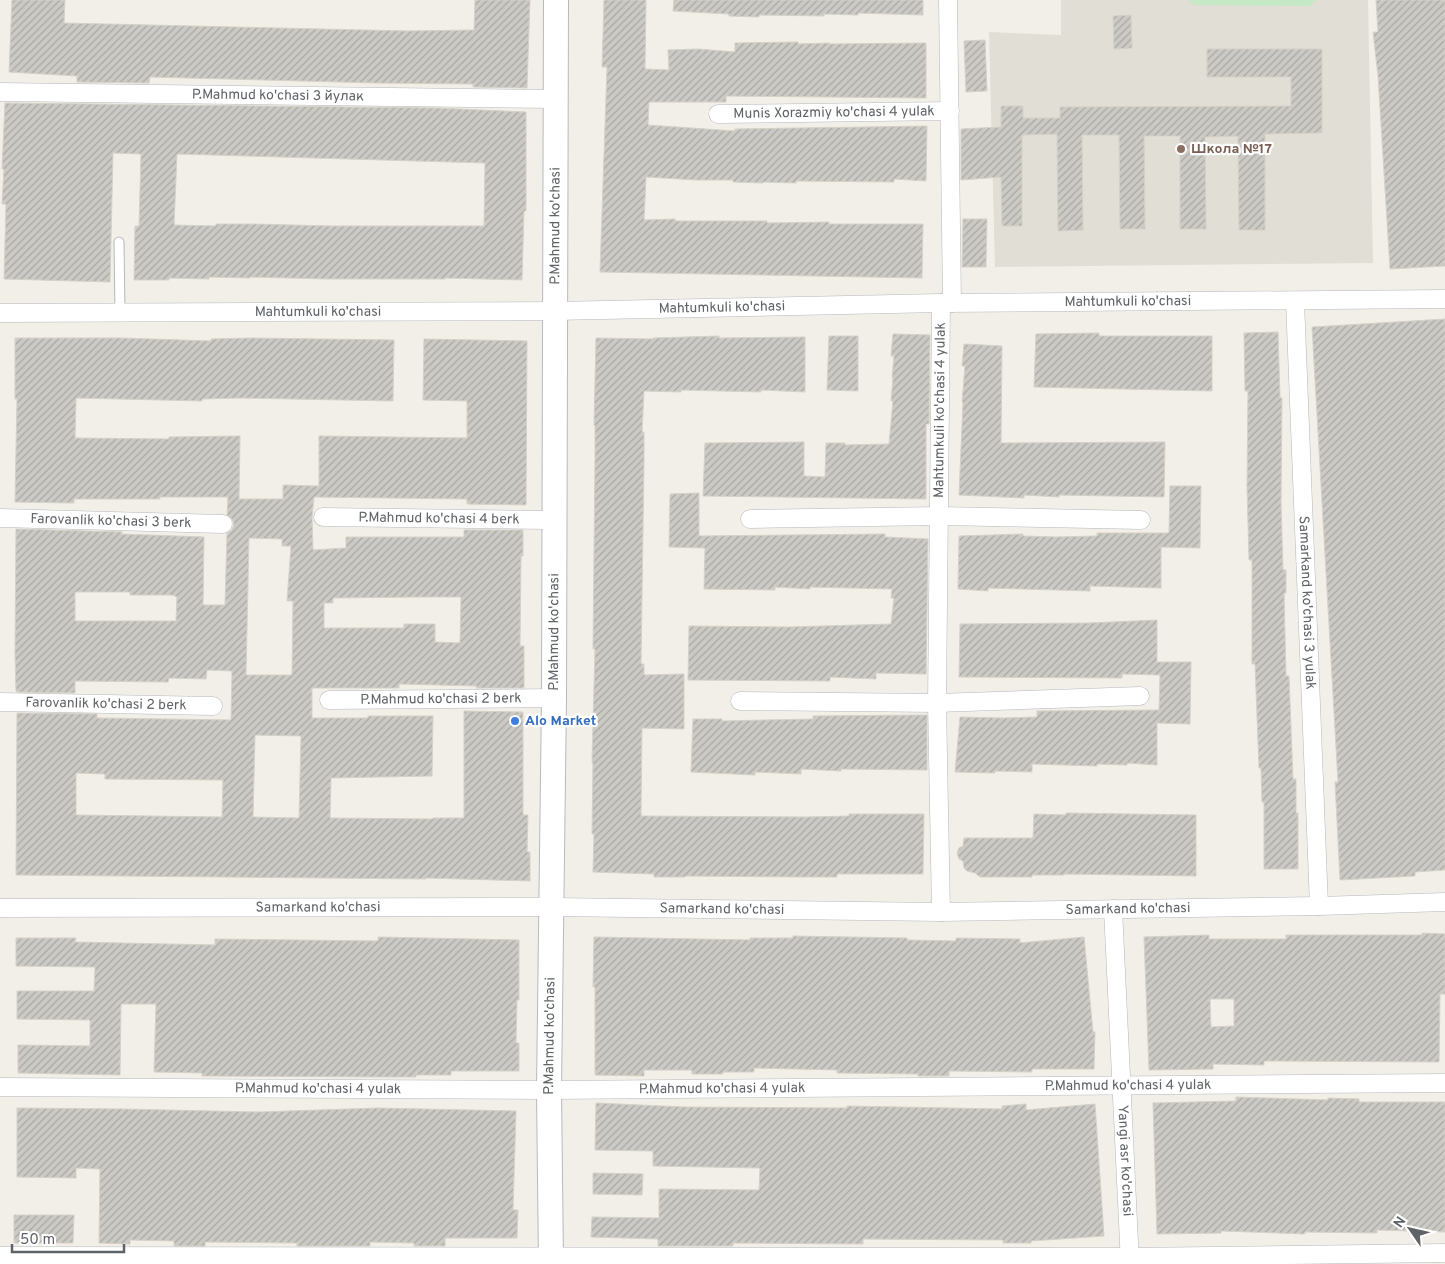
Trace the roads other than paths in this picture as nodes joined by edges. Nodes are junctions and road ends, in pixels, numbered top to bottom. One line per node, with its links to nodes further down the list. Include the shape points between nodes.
1 (556, 0): 4 (street, P.Mahmud ko'chasi)
2 (948, 0): 5 (street, Munis Xorazmiy ko'chasi 4 yulak)
3 (0, 92): 4 (street, P.Mahmud ko'chasi 3 йулак)
4 (556, 100): 11 (street, P.Mahmud ko'chasi)
5 (950, 111): 6 (street, Munis Xorazmiy ko'chasi 4 yulak); 10 (street, Munis Xorazmiy ko'chasi 4 yulak)
6 (718, 114)
7 (119, 242): 13 (lane)
8 (1445, 299): 9 (street, Mahtumkuli ko'chasi)
9 (1295, 301): 10 (street, Mahtumkuli ko'chasi); 29 (street, Samarkand ko'chasi 3 yulak)
10 (946, 303): 11 (street, Mahtumkuli ko'chasi); 14 (street, Mahtumkuli ko'chasi 4 yulak)
11 (554, 311): 13 (street, Mahtumkuli ko'chasi); 20 (street, P.Mahmud ko'chasi)
12 (0, 313): 13 (street, Mahtumkuli ko'chasi)
13 (120, 313)
14 (939, 516): 17 (street, Mahtumkuli ko'chasi 4 yulak); 18 (street, Mahtumkuli ko'chasi 4 yulak); 26 (street, Mahtumkuli ko'chasi 4 yulak)
15 (323, 517): 20 (street, P.Mahmud ko'chasi 4 berk, via 547,520)
16 (0, 518): 19 (street, Farovanlik ko'chasi 3 berk)
17 (750, 519)
18 (1141, 520)
19 (223, 524)
20 (555, 524): 22 (street, P.Mahmud ko'chasi)
21 (1140, 696): 26 (street)
22 (554, 698): 23 (street, P.Mahmud ko'chasi 2 berk); 30 (street, P.Mahmud ko'chasi)
23 (329, 700)
24 (740, 701): 26 (street)
25 (0, 702): 27 (street, Farovanlik ko'chasi 2 berk)
26 (937, 702): 33 (street, Mahtumkuli ko'chasi 4 yulak)
27 (213, 706)
28 (1445, 902): 29 (street, Samarkand ko'chasi)
29 (1319, 906): 32 (street, Samarkand ko'chasi)
30 (552, 907): 31 (street, Samarkand ko'chasi); 33 (street, Samarkand ko'chasi); 37 (street, P.Mahmud ko'chasi)
31 (0, 908)
32 (1113, 909): 33 (street, Samarkand ko'chasi); 35 (street, Yangi asr ko'chasi)
33 (941, 912)
34 (1445, 1083): 35 (street, P.Mahmud ko'chasi 4 yulak)
35 (1122, 1086): 37 (street, P.Mahmud ko'chasi 4 yulak); 41 (street, Yangi asr ko'chasi)
36 (0, 1087): 37 (street, P.Mahmud ko'chasi 4 yulak)
37 (549, 1090): 40 (street, P.Mahmud ko'chasi)
38 (1445, 1253): 41 (street)
39 (0, 1256): 40 (street)
40 (552, 1261): 41 (street)
41 (1130, 1261)

